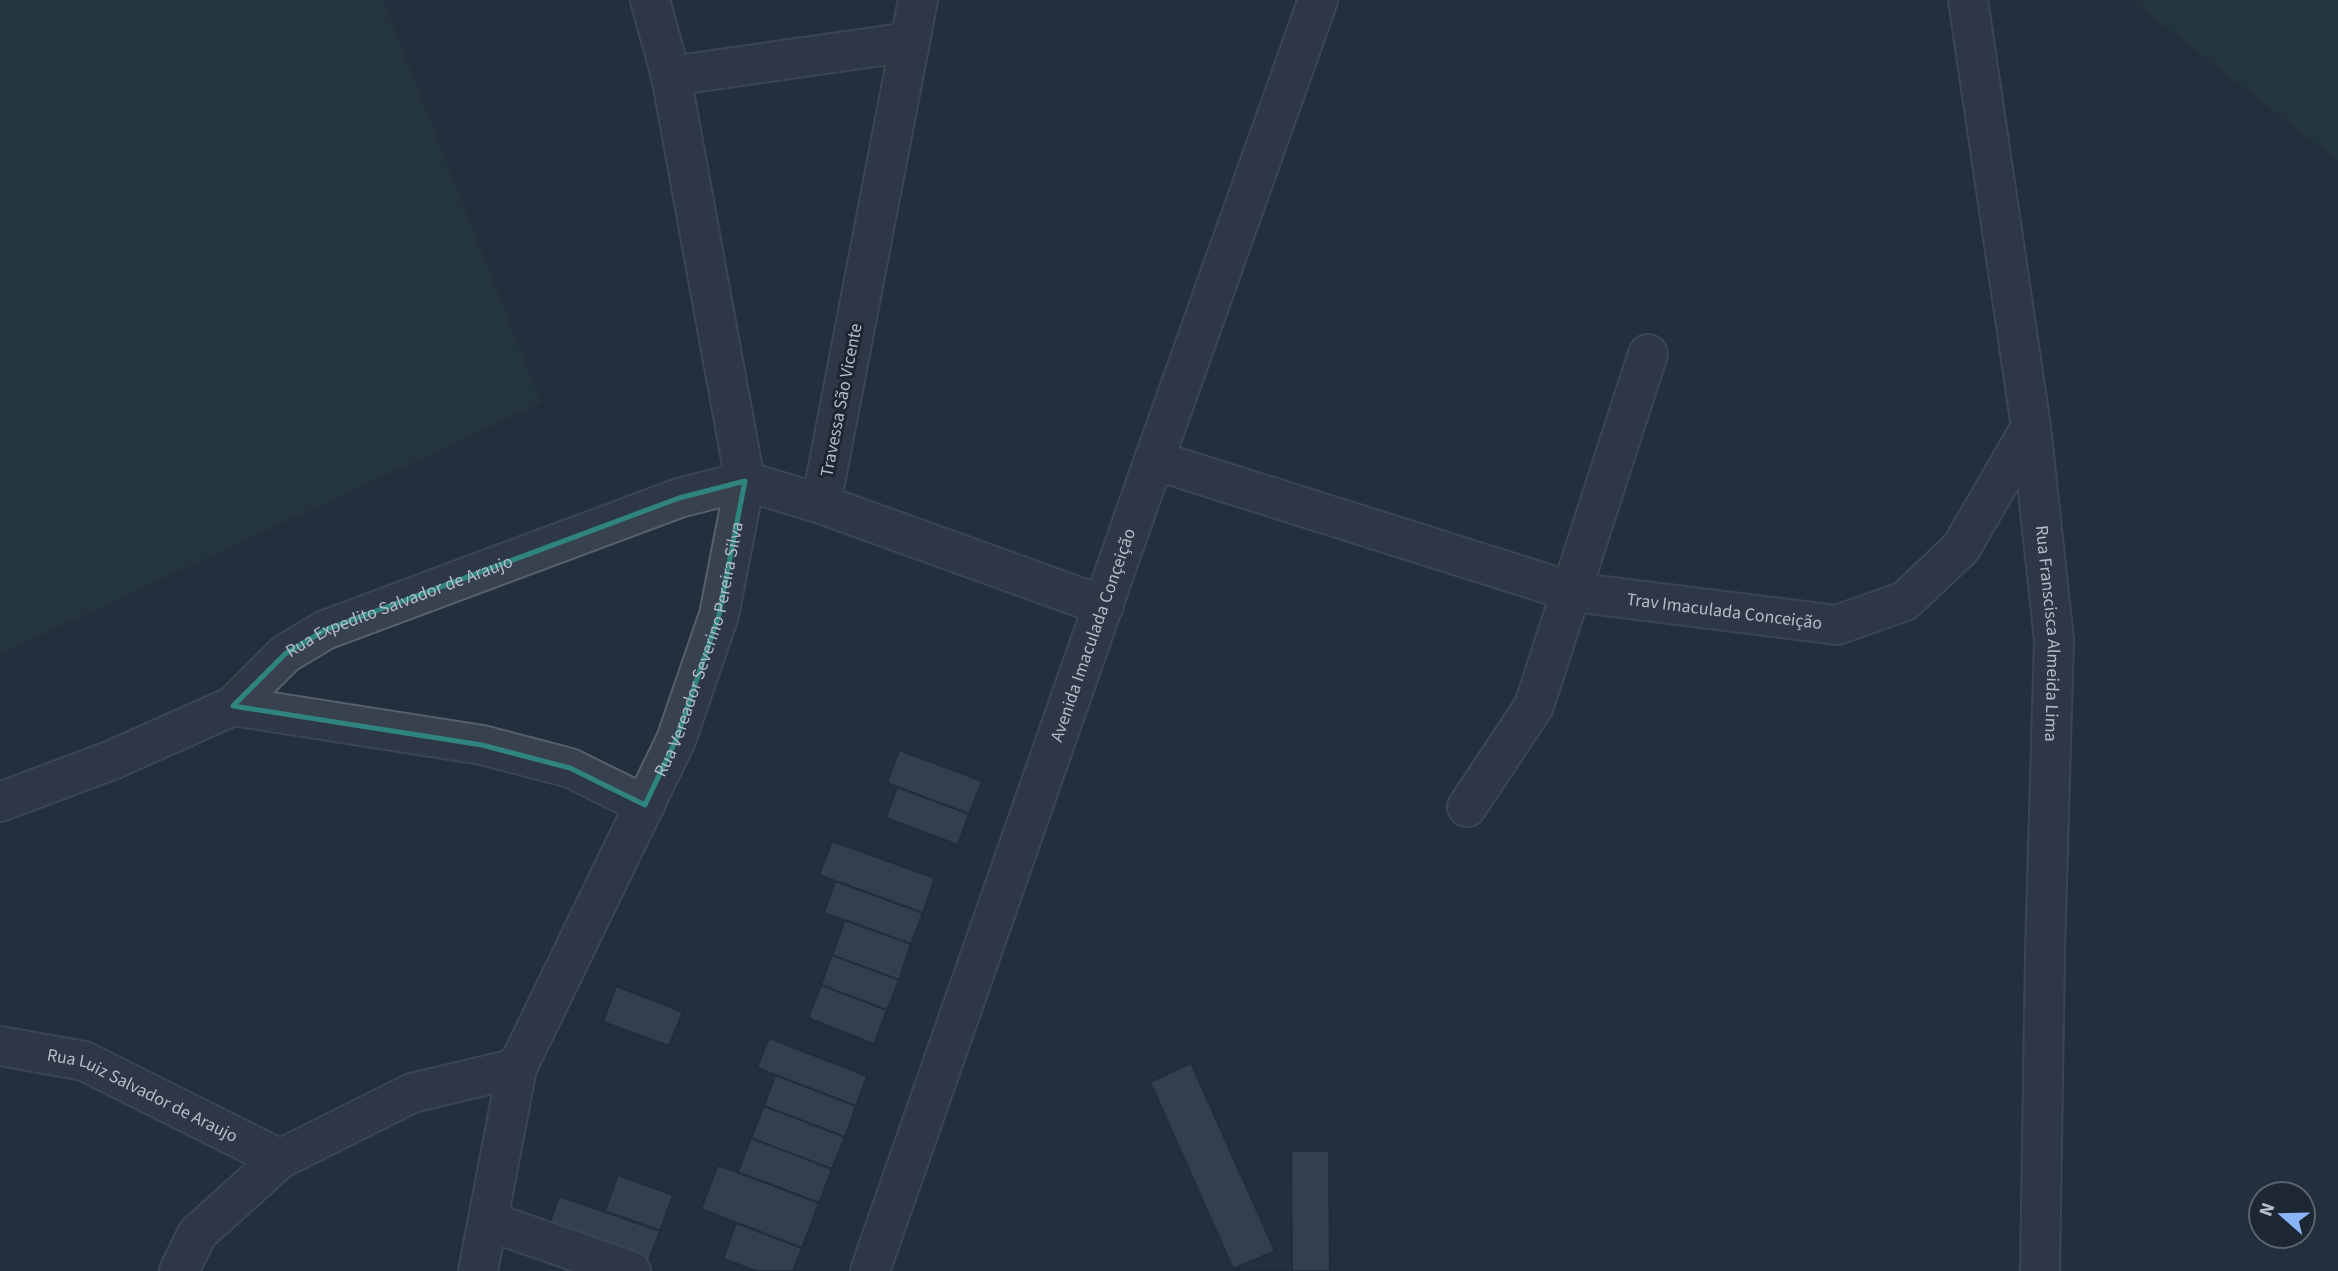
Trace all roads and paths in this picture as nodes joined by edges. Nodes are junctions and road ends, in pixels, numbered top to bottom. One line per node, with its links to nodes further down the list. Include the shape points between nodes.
1 (650, 0): 6 (street, Rua Vereador Severino Pereira Silva)
2 (918, 0): 5 (street, Travessa São Vicente)
3 (1318, 0): 9 (street, Avenida Imaculada Conçeição)
4 (1968, 0): 8 (street, Rua Franscisca Almeida Lima)
5 (909, 42): 6 (street); 11 (street, Travessa São Vicente)
6 (671, 76): 10 (street, Rua Vereador Severino Pereira Silva)
7 (1648, 354): 12 (street)
8 (2031, 427): 12 (street, Trav Imaculada Conceição, via 1961,548 1905,601 1837,625); 26 (street, Rua Franscisca Almeida Lima, via 2054,640)
9 (1154, 460): 12 (street, Trav Imaculada Conceição); 13 (street, Avenida Imaculada Conçeição)
10 (745, 481): 11 (street); 14 (street, Rua Expedito Salvador de Araujo, via 679,498 325,631 285,654); 16 (street, Rua Vereador Severino Pereira Silva, via 719,615 676,740)
11 (821, 504): 13 (street)
12 (1573, 592): 17 (street, via 1534,706)
13 (1104, 606): 25 (street, Avenida Imaculada Conçeição)
14 (233, 706): 15 (street, Rua Expedito Salvador de Araujo); 16 (street, via 482,745 570,768)
15 (0, 802)
16 (645, 804): 19 (street, Rua Vereador Severino Pereira Silva)
17 (1467, 807)
18 (0, 1046): 20 (street, Rua Luiz Salvador de Araujo, via 84,1061)
19 (517, 1068): 20 (street, via 412,1093); 21 (street, Rua Vereador Severino Pereira Silva)
20 (280, 1160): 22 (street, via 197,1234)
21 (488, 1222): 23 (street, Rua Vereador Severino Pereira Silva); 24 (street)
22 (179, 1271)
23 (478, 1271)
24 (631, 1271)
25 (870, 1271)
26 (2040, 1271)

